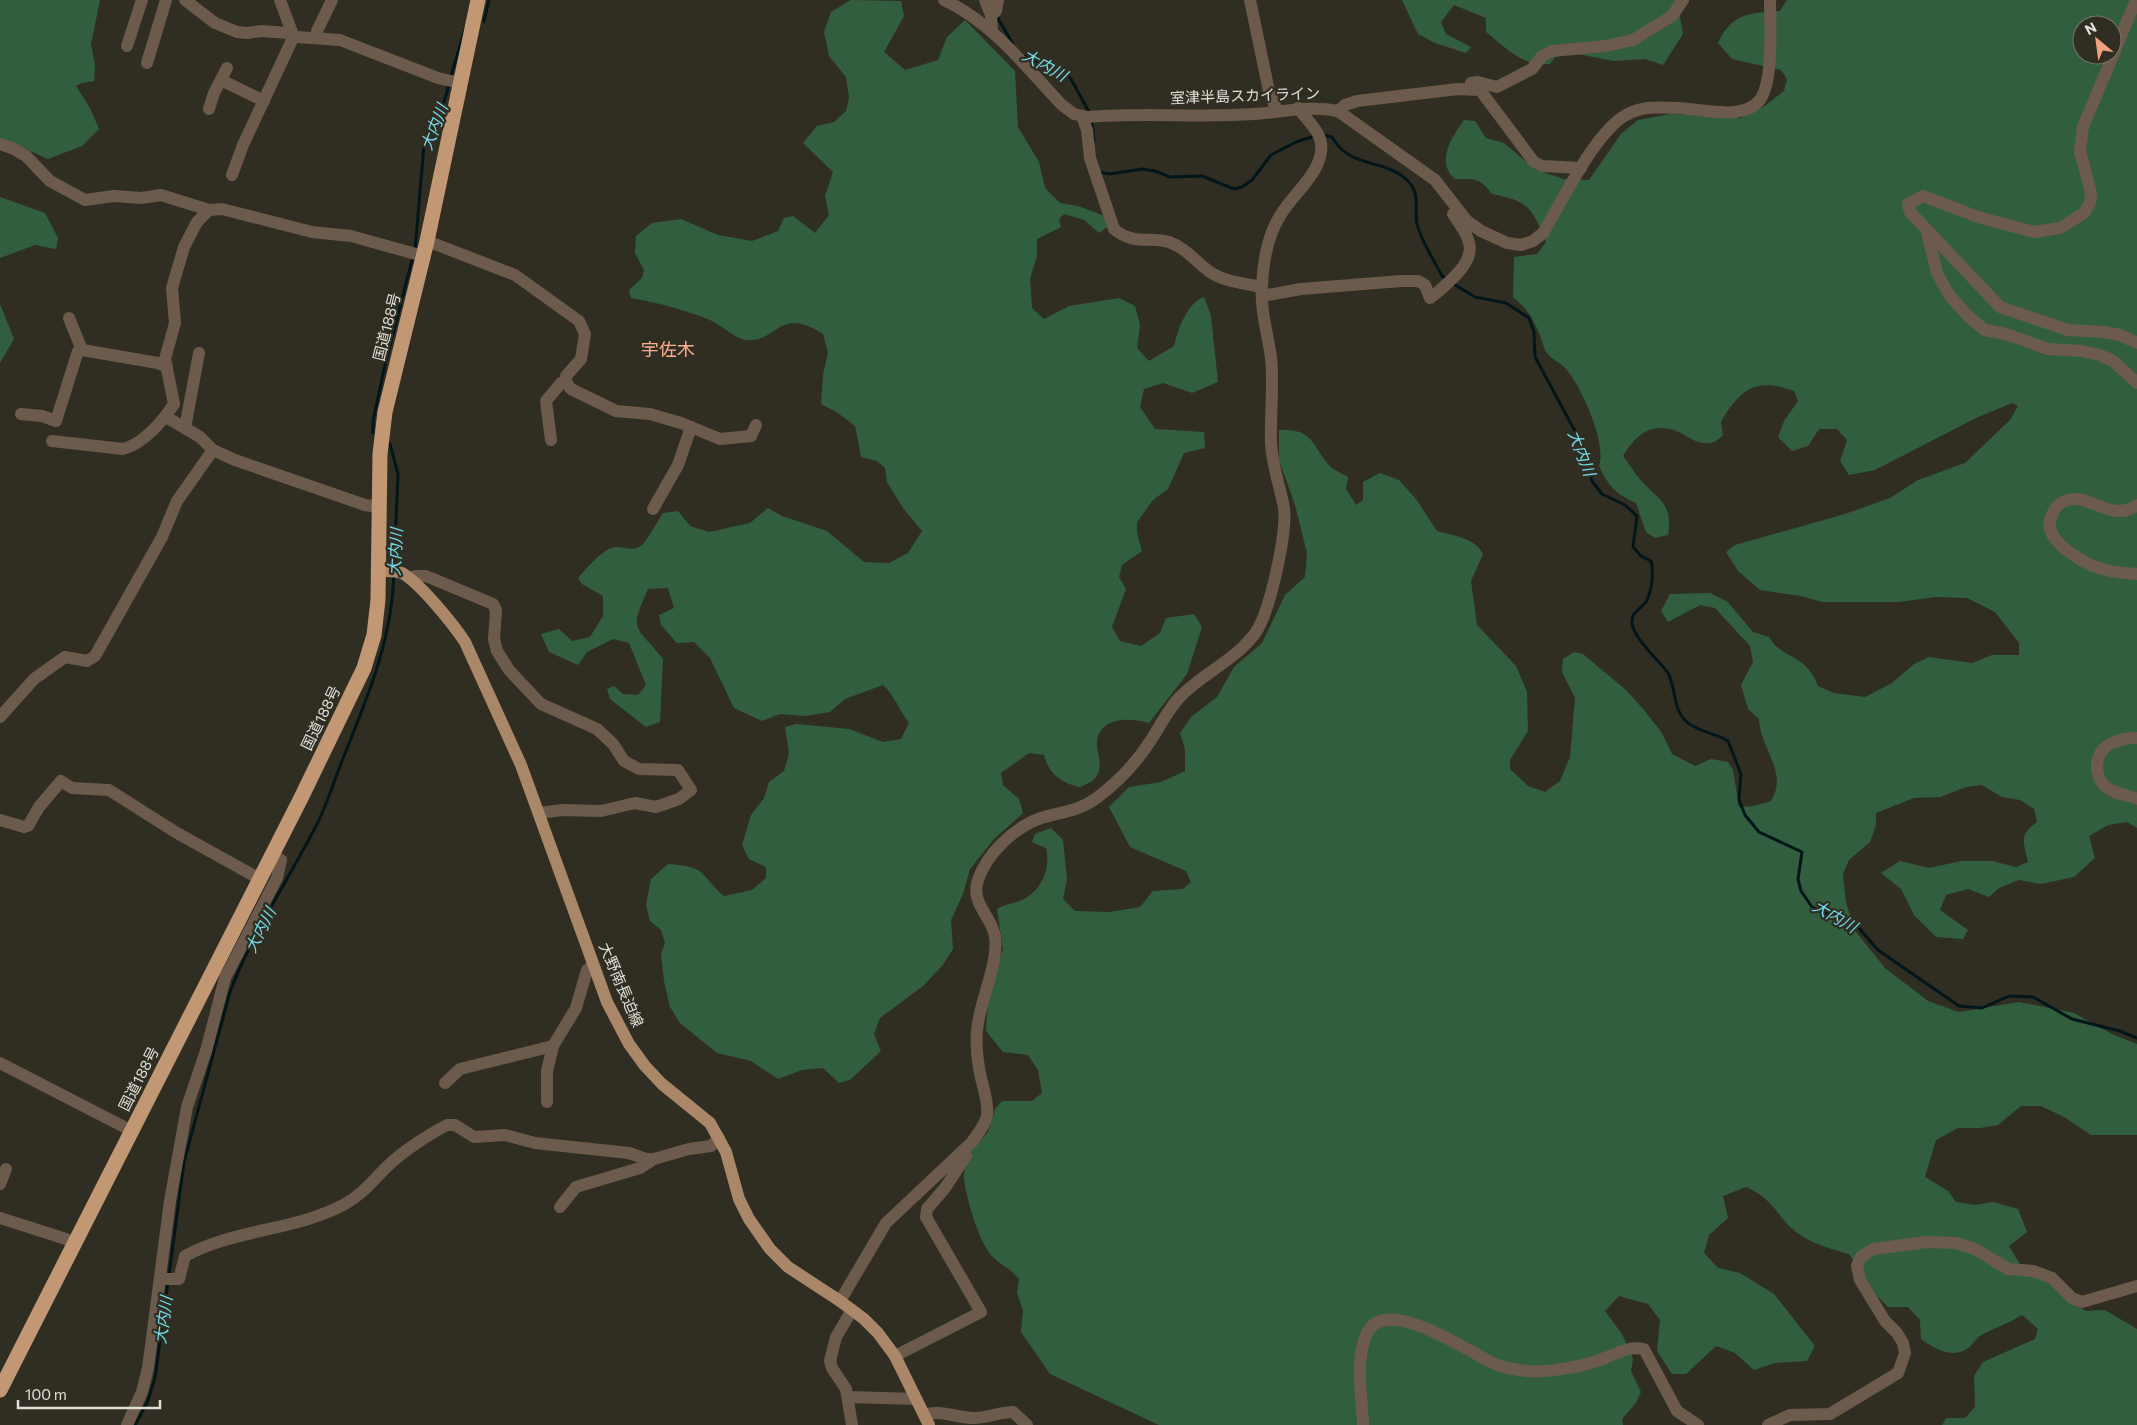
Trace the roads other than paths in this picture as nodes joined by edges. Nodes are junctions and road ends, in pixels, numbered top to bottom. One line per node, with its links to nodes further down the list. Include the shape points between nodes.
1 (142, 0): 17 (street)
2 (166, 0): 18 (street)
3 (185, 0): 15 (street, via 215,23 237,32)
4 (280, 0): 15 (street)
5 (332, 0): 16 (street)
6 (478, 0): 21 (highway, 国道188号)
7 (944, 0): 14 (street)
8 (985, 0): 13 (street)
9 (1250, 0): 26 (street, via 1269,91)
10 (1683, 0): 22 (street, via 1672,16 1633,40 1552,51 1542,56 1532,69 1497,87 1478,82)
11 (2136, 0): 34 (street, via 2083,127 2080,151 2091,193 2084,213 2060,228 2034,232 1981,218 1923,196 1908,204 1910,212)
12 (1774, 1): 30 (street, 室津半島スカイライン, via 1768,76 1758,102 1734,112 1647,108 1626,115 1608,130)
13 (995, 10): 14 (street)
14 (992, 31): 28 (street, via 1062,105)
15 (293, 35): 16 (street); 23 (street)
16 (317, 37): 21 (street, via 340,40)
17 (127, 46)
18 (147, 63)
19 (227, 68): 20 (street)
20 (220, 80): 23 (street); 25 (street)
21 (460, 84): 35 (highway, 国道188号)
22 (1458, 89): 27 (street, via 1357,101 1344,104); 30 (street, via 1474,89 1483,93 1534,162 1542,166)
23 (264, 101): 31 (street)
24 (1298, 108): 26 (street, 室津半島スカイライン); 27 (street, 室津半島スカイライン); 36 (street, via 1317,131 1321,145 1319,160 1280,216 1272,234)
25 (209, 109)
26 (1277, 111): 28 (street, 室津半島スカイライン)
27 (1338, 111): 32 (street, 室津半島スカイライン, via 1435,180)
28 (1082, 116): 36 (street, via 1090,158 1114,230 1132,239 1169,242 1210,272)
29 (0, 144): 33 (street, via 26,156 50,181 85,200 160,195)
30 (1581, 168): 32 (street, 室津半島スカイライン, via 1543,233 1521,245 1507,243 1481,231 1467,221)
31 (232, 175)
32 (1454, 205): 36 (street, via 1451,212 1465,232 1471,255 1467,263 1430,298 1425,286 1418,281)
33 (209, 210): 35 (street, via 222,209 312,232); 41 (street, via 192,231 176,271 172,302 174,323 165,359)
34 (1926, 229): 38 (street, via 2000,307 2068,330 2120,335); 43 (street, via 1937,273 1948,295 1985,330 2048,349 2082,351 2113,360)
35 (425, 248): 42 (street, via 515,275 579,321 585,334 581,359 566,376); 53 (highway, 国道188号, via 385,412)
36 (1262, 291): 71 (street, via 1273,372 1273,469 1284,511 1281,548 1264,616 1256,632 1240,650 1181,695 1138,759 1111,787 1077,809 1029,823 1004,842 984,867 977,881 977,902 994,934 995,947 978,1015 977,1034 977,1056 987,1117 983,1128)
37 (69, 318): 39 (street)
38 (2137, 343)
39 (82, 350): 41 (street); 44 (street, via 78,351 74,361 56,421)
40 (199, 353): 48 (street)
41 (167, 367): 45 (street, via 174,404)
42 (566, 382): 47 (street, via 570,389 616,412 650,414); 49 (street, via 561,383 546,401)
43 (2137, 382)
44 (21, 414)
45 (166, 416): 48 (street); 50 (street, via 145,438 123,449)
46 (756, 424): 47 (street, via 751,436 742,438 720,439)
47 (691, 427): 54 (street, via 678,464)
48 (186, 428): 51 (street)
49 (550, 440)
50 (52, 441)
51 (213, 450): 53 (street, via 299,483); 57 (street, via 177,502 162,537 95,656 87,661 64,657 34,679)
52 (2137, 506): 56 (street, via 2129,511 2111,512 2090,502 2072,499 2055,509 2049,526 2052,537 2066,550 2097,568)
53 (379, 507): 55 (highway, 国道188号)
54 (653, 509)
55 (394, 573): 60 (main road, 大野南長迫線, via 457,629 465,642 521,765); 60 (street, via 426,576 493,604 497,651 508,670 541,704 597,729 613,744 624,761 639,769 678,770 691,790 679,799 656,807 635,803 601,811); 62 (highway, 国道188号, via 378,600 374,635 364,668)
56 (2137, 574)
57 (0, 717)
58 (2137, 738): 59 (street, via 2111,742 2102,749 2097,760 2098,775 2103,785 2112,792)
59 (2137, 799)
60 (539, 813): 64 (main road, 大野南長迫線)
61 (0, 820): 63 (street, via 28,826 61,781 72,788 109,790 177,833)
62 (272, 855): 63 (highway, 国道188号); 78 (street, via 282,860 277,878 225,978 187,1107 173,1183)
63 (260, 879): 69 (highway, 国道188号)
64 (594, 965): 65 (street, via 587,970 576,1008); 70 (main road, 大野南長迫線, via 617,1023 645,1066 710,1123)
65 (553, 1046): 67 (street, via 460,1069); 68 (street, via 547,1071)
66 (0, 1064): 69 (street)
67 (445, 1083)
68 (547, 1102)
69 (132, 1131): 77 (highway, 国道188号)
70 (719, 1138): 72 (street, via 712,1146); 80 (main road, 大野南長迫線, via 739,1199 757,1233 788,1267)
71 (963, 1151): 80 (street, via 886,1223); 82 (street, via 966,1156 962,1165 927,1209 926,1217 981,1312)
72 (654, 1159): 75 (street, via 640,1168 576,1187); 78 (street, via 617,1151 534,1143 505,1135 474,1137 455,1125 447,1126 406,1150 362,1194 344,1205 276,1229 199,1248 185,1256 180,1279)
73 (6, 1169): 74 (street)
74 (0, 1184)
75 (560, 1207)
76 (0, 1218): 77 (street)
77 (74, 1244): 83 (highway, 国道188号)
78 (166, 1279): 86 (street, via 148,1368)
79 (2137, 1286): 94 (street, via 2082,1302 2072,1298 2052,1278 2008,1269 1975,1249 1956,1243 1927,1242 1872,1250 1861,1257 1857,1266 1860,1280 1880,1314 1903,1342 1905,1353 1898,1373 1830,1414 1790,1415)
80 (840, 1301): 81 (main road, 大野南長迫線)
81 (852, 1310): 82 (main road, 大野南長迫線, via 878,1333); 84 (street, via 836,1337 830,1361)
82 (894, 1356): 85 (main road, 大野南長迫線)
83 (0, 1390)
84 (848, 1397): 85 (street); 90 (street)
85 (916, 1399): 87 (main road, 大野南長迫線)
86 (136, 1406): 88 (street); 89 (street)
87 (926, 1420): 91 (street, via 937,1412 974,1418 1013,1412)
88 (122, 1425)
89 (127, 1425)
90 (852, 1425)
91 (1027, 1425)
92 (1363, 1425): 93 (street, via 1360,1390 1367,1333 1380,1321 1392,1318 1415,1323 1499,1366 1528,1372 1593,1363 1624,1350 1644,1349 1677,1411)
93 (1698, 1425)
94 (1768, 1425)

